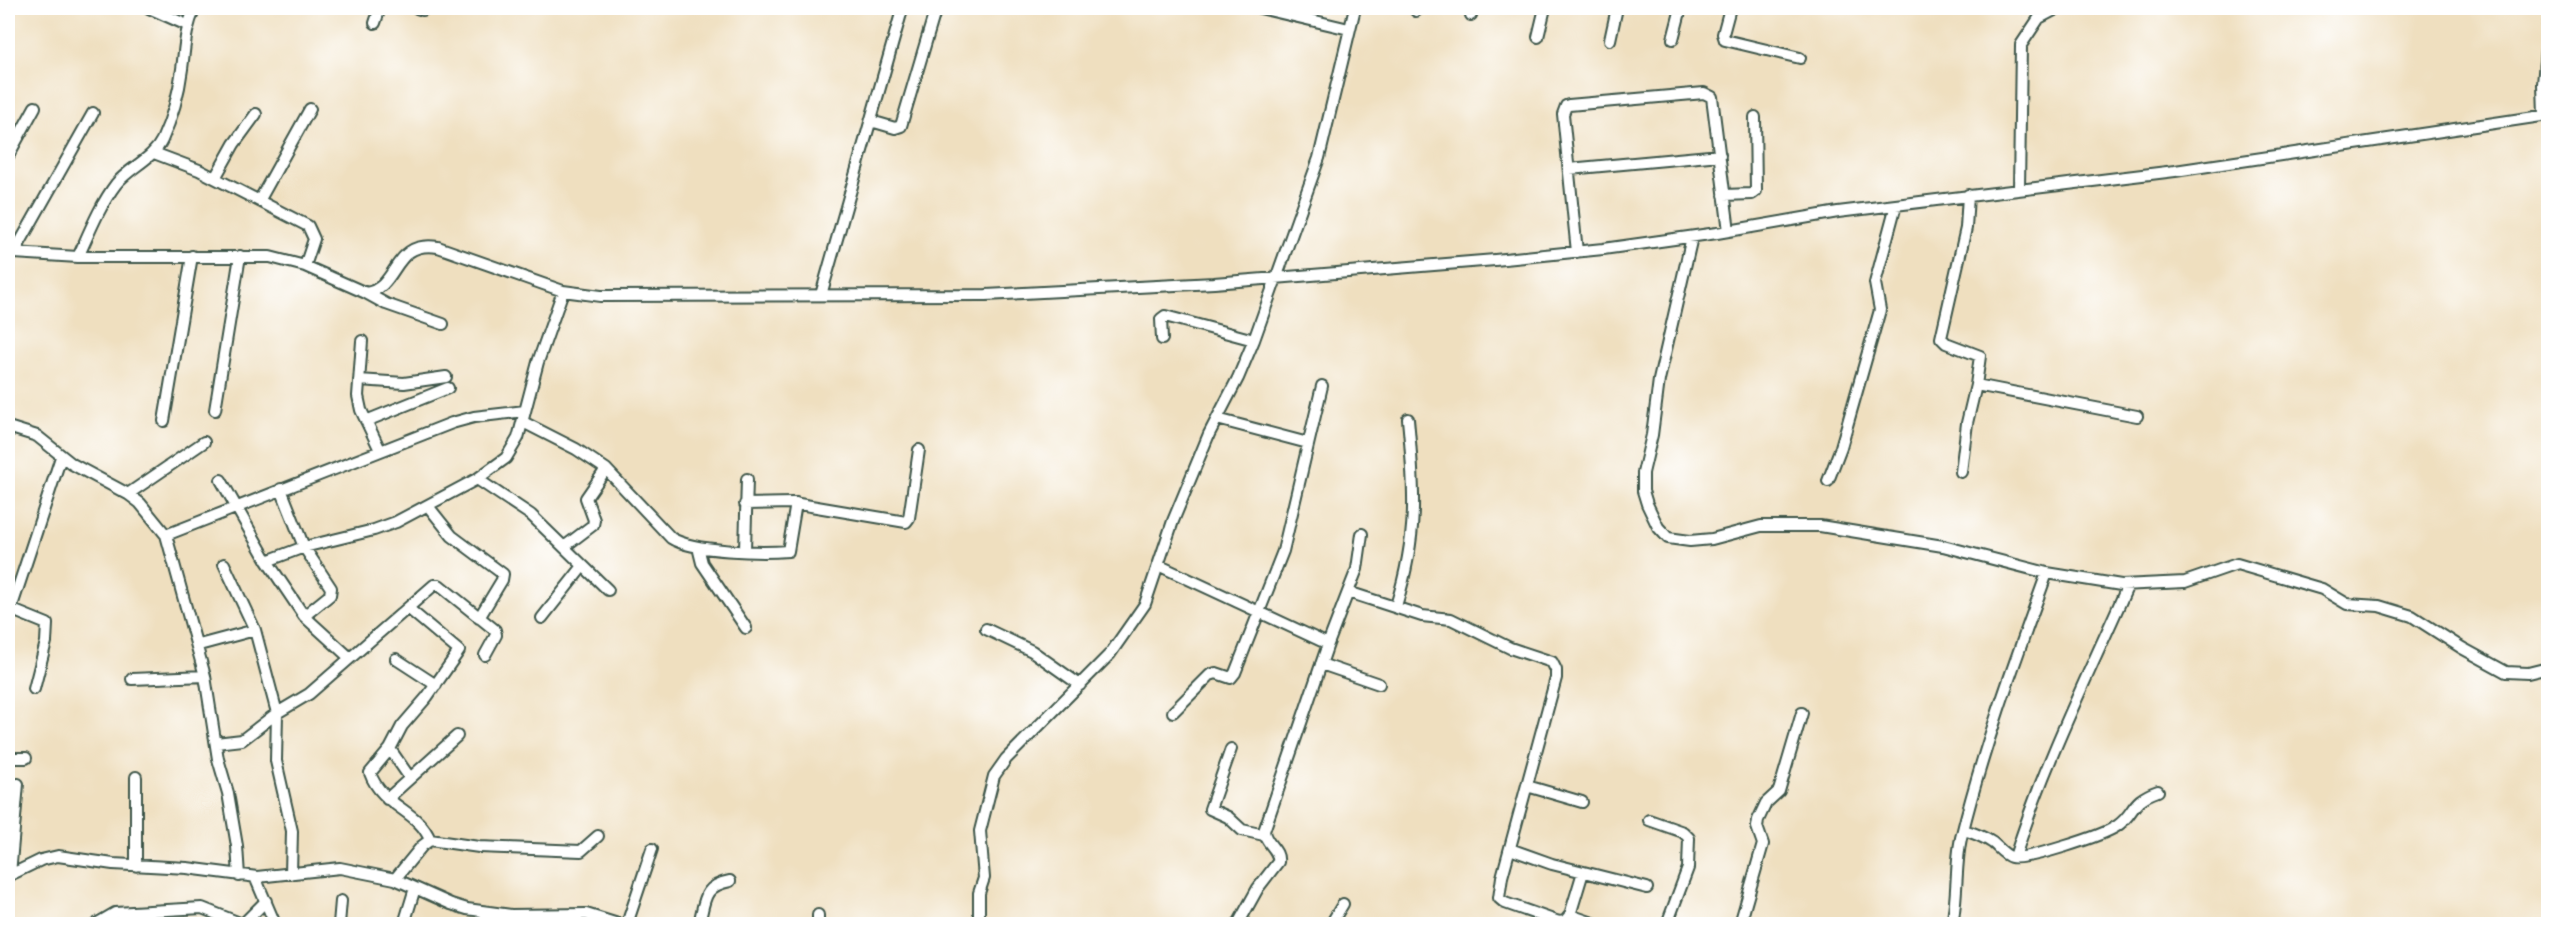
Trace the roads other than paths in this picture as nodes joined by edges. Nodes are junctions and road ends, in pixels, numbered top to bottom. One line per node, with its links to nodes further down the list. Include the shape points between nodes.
1 (148, 8): 14 (street)
2 (195, 8): 14 (street)
3 (380, 8): 13 (street)
4 (936, 8): 27 (street, via 901,126)
5 (1260, 8): 16 (street)
6 (1355, 8): 16 (street)
7 (1545, 8): 17 (street)
8 (1617, 8): 19 (street)
9 (1681, 8): 18 (street)
10 (1730, 8): 20 (street, via 1725,39)
11 (2058, 8): 33 (street, via 2039,18 2021,45)
12 (902, 10): 27 (street)
13 (375, 23)
14 (187, 25): 28 (street, via 178,93)
15 (2548, 25): 25 (street, via 2543,84)
16 (1349, 29): 46 (street, via 1319,159)
17 (1538, 37)
18 (1673, 39)
19 (1610, 40)
20 (1800, 58)
21 (35, 107): 30 (street)
22 (310, 109): 36 (street)
23 (93, 113): 41 (street)
24 (256, 114): 32 (street)
25 (2546, 115): 33 (street, via 2184,169)
26 (1755, 117): 34 (street, via 1756,191)
27 (871, 121): 49 (street)
28 (154, 153): 32 (street); 44 (street, via 115,186)
29 (1720, 155): 31 (street); 31 (street, via 1713,100 1709,95 1581,104 1566,106 1563,114); 34 (street)
30 (8, 156)
31 (1569, 169): 40 (street)
32 (215, 178): 36 (street)
33 (2019, 189): 35 (street)
34 (1724, 195): 38 (street)
35 (1968, 195): 37 (street); 56 (street, via 1966,228 1941,338 1980,356)
36 (259, 201): 45 (street, via 308,226 313,233)
37 (1896, 205): 38 (street); 75 (street, via 1875,283 1880,310)
38 (1729, 231): 39 (street)
39 (1692, 237): 40 (street); 92 (street, via 1659,380 1643,472 1647,504 1668,538 1690,541 1761,526 1820,526 1943,546)
40 (1577, 252): 46 (street)
41 (11, 255): 44 (street)
42 (192, 256): 43 (street); 44 (street); 63 (street)
43 (240, 256): 45 (street, via 270,257); 57 (street)
44 (78, 257)
45 (305, 266): 48 (street)
46 (1276, 279): 49 (street, via 986,295); 52 (street)
47 (563, 291): 48 (street, via 425,245 414,247 380,286); 49 (street, via 657,297); 58 (street)
48 (366, 293): 50 (street)
49 (821, 295)
50 (443, 324)
51 (1162, 339): 52 (street, via 1161,319 1165,316)
52 (1254, 340): 60 (street)
53 (362, 341): 54 (street)
54 (359, 380): 62 (street, via 358,396); 62 (street, via 447,383)
55 (1322, 386): 66 (street)
56 (1976, 386): 59 (street); 71 (street)
57 (215, 410)
58 (524, 416): 67 (street, via 474,417); 70 (street); 72 (street, via 506,458)
59 (2137, 416)
60 (1217, 419): 66 (street); 91 (street)
61 (1408, 419): 96 (street, via 1414,518 1407,571)
62 (366, 421): 67 (street)
63 (164, 422)
64 (8, 427): 69 (street, via 38,436)
65 (204, 442): 77 (street)
66 (1308, 443): 98 (street, via 1284,550)
67 (380, 450): 76 (street)
68 (919, 450): 78 (street, via 906,522)
69 (61, 457): 77 (street); 99 (street)
70 (606, 469): 85 (street, via 586,498 593,525); 86 (street, via 671,538)
71 (1961, 472)
72 (477, 479): 81 (street); 85 (street, via 531,515)
73 (747, 479): 79 (street)
74 (222, 480): 80 (street)
75 (1828, 481)
76 (281, 489): 80 (street); 84 (street)
77 (128, 494): 83 (street)
78 (796, 503): 79 (street); 87 (street, via 788,551)
79 (745, 504): 87 (street)
80 (237, 505): 83 (street); 88 (street)
81 (428, 506): 84 (street, via 374,530); 101 (street, via 452,536 503,574)
82 (1362, 534): 95 (street, via 1357,569)
83 (166, 535): 107 (street)
84 (304, 547): 88 (street); 100 (street, via 331,592)
85 (564, 547): 90 (street)
86 (698, 547): 87 (street); 103 (street, via 702,563)
87 (745, 550)
88 (267, 561): 100 (street)
89 (224, 564): 105 (street)
90 (583, 566): 94 (street); 102 (street)
91 (1158, 566): 98 (street); 117 (street, via 1145,604 1129,630)
92 (2047, 573): 93 (street); 136 (street, via 1991,729)
93 (2128, 585): 112 (street, via 2185,582 2238,564 2322,589 2347,604 2379,606 2412,616 2506,672 2528,674); 142 (street, via 2048,761)
94 (608, 590)
95 (1348, 592): 96 (street); 106 (street)
96 (1396, 606): 131 (street, via 1422,616 1457,622 1555,665 1556,678)
97 (409, 609): 101 (street, via 436,585); 109 (street); 116 (street, via 459,651)
98 (1260, 612): 106 (street); 119 (street, via 1233,676 1210,675)
99 (9, 614): 118 (street, via 47,624)
100 (304, 616): 109 (street)
101 (479, 618): 108 (street, via 497,633)
102 (542, 618)
103 (746, 628)
104 (986, 629): 117 (street, via 1032,651)
105 (255, 630): 107 (street); 120 (street)
106 (1328, 644): 111 (street)
107 (199, 645): 113 (street)
108 (484, 655)
109 (350, 658): 120 (street, via 309,694)
110 (396, 659): 116 (street)
111 (1321, 664): 115 (street); 137 (street)
112 (2548, 668)
113 (205, 676): 114 (street); 123 (street)
114 (132, 679)
115 (1379, 684)
116 (436, 685): 124 (street, via 402,726)
117 (1080, 685): 170 (street, via 994,776 980,831 983,882)
118 (34, 689)
119 (1173, 712)
120 (277, 713): 123 (street, via 242,740); 145 (street, via 276,760 292,831)
121 (1802, 713): 175 (street, via 1779,792 1766,803 1758,820 1763,844)
122 (457, 736): 129 (street)
123 (216, 743): 147 (street, via 230,803)
124 (390, 749): 129 (street); 133 (street, via 370,773)
125 (1231, 749): 137 (street, via 1209,807 1228,816 1242,830)
126 (8, 758): 127 (street)
127 (26, 758)
128 (136, 777): 143 (street)
129 (410, 778): 133 (street)
130 (18, 784): 146 (street)
131 (1527, 786): 134 (street); 141 (street)
132 (2158, 791): 142 (street, via 2139,800 2124,820 2107,831 2058,849)
133 (387, 799): 139 (street, via 422,824)
134 (1582, 802)
135 (1649, 820): 174 (street, via 1683,832 1689,838 1688,868)
136 (1962, 834): 142 (street, via 1983,837); 176 (street)
137 (1264, 835): 171 (street, via 1277,852 1278,862)
138 (598, 836): 139 (street, via 581,851 479,847)
139 (430, 840): 149 (street)
140 (652, 849): 168 (street)
141 (1510, 849): 144 (street); 157 (street, via 1500,885 1501,901 1559,922)
142 (2015, 857)
143 (136, 866): 146 (street, via 58,856); 147 (street, via 188,868)
144 (1583, 872): 152 (street); 157 (street)
145 (291, 874): 148 (street); 149 (street, via 340,868)
146 (9, 875)
147 (239, 876): 148 (street)
148 (255, 877): 153 (street)
149 (395, 879): 151 (street)
150 (730, 881): 169 (street, via 709,890)
151 (415, 888): 156 (street, via 451,904); 165 (street)
152 (1647, 888)
153 (266, 901): 162 (street); 163 (street)
154 (341, 901): 164 (street)
155 (1343, 904): 172 (street)
156 (486, 912): 158 (street); 166 (street)
157 (1569, 915): 173 (street)
158 (532, 919): 159 (street)
159 (549, 919): 160 (street)
160 (594, 920): 167 (street)
161 (96, 924): 162 (street, via 115,913 202,908)
162 (243, 924)
163 (274, 924)
164 (339, 924)
165 (404, 924)
166 (485, 924)
167 (618, 924)
168 (627, 924)
169 (699, 924)
170 (979, 924)
171 (1238, 924)
172 (1331, 924)
173 (1596, 924)
174 (1667, 924)
175 (1740, 924)
176 (1952, 924)

